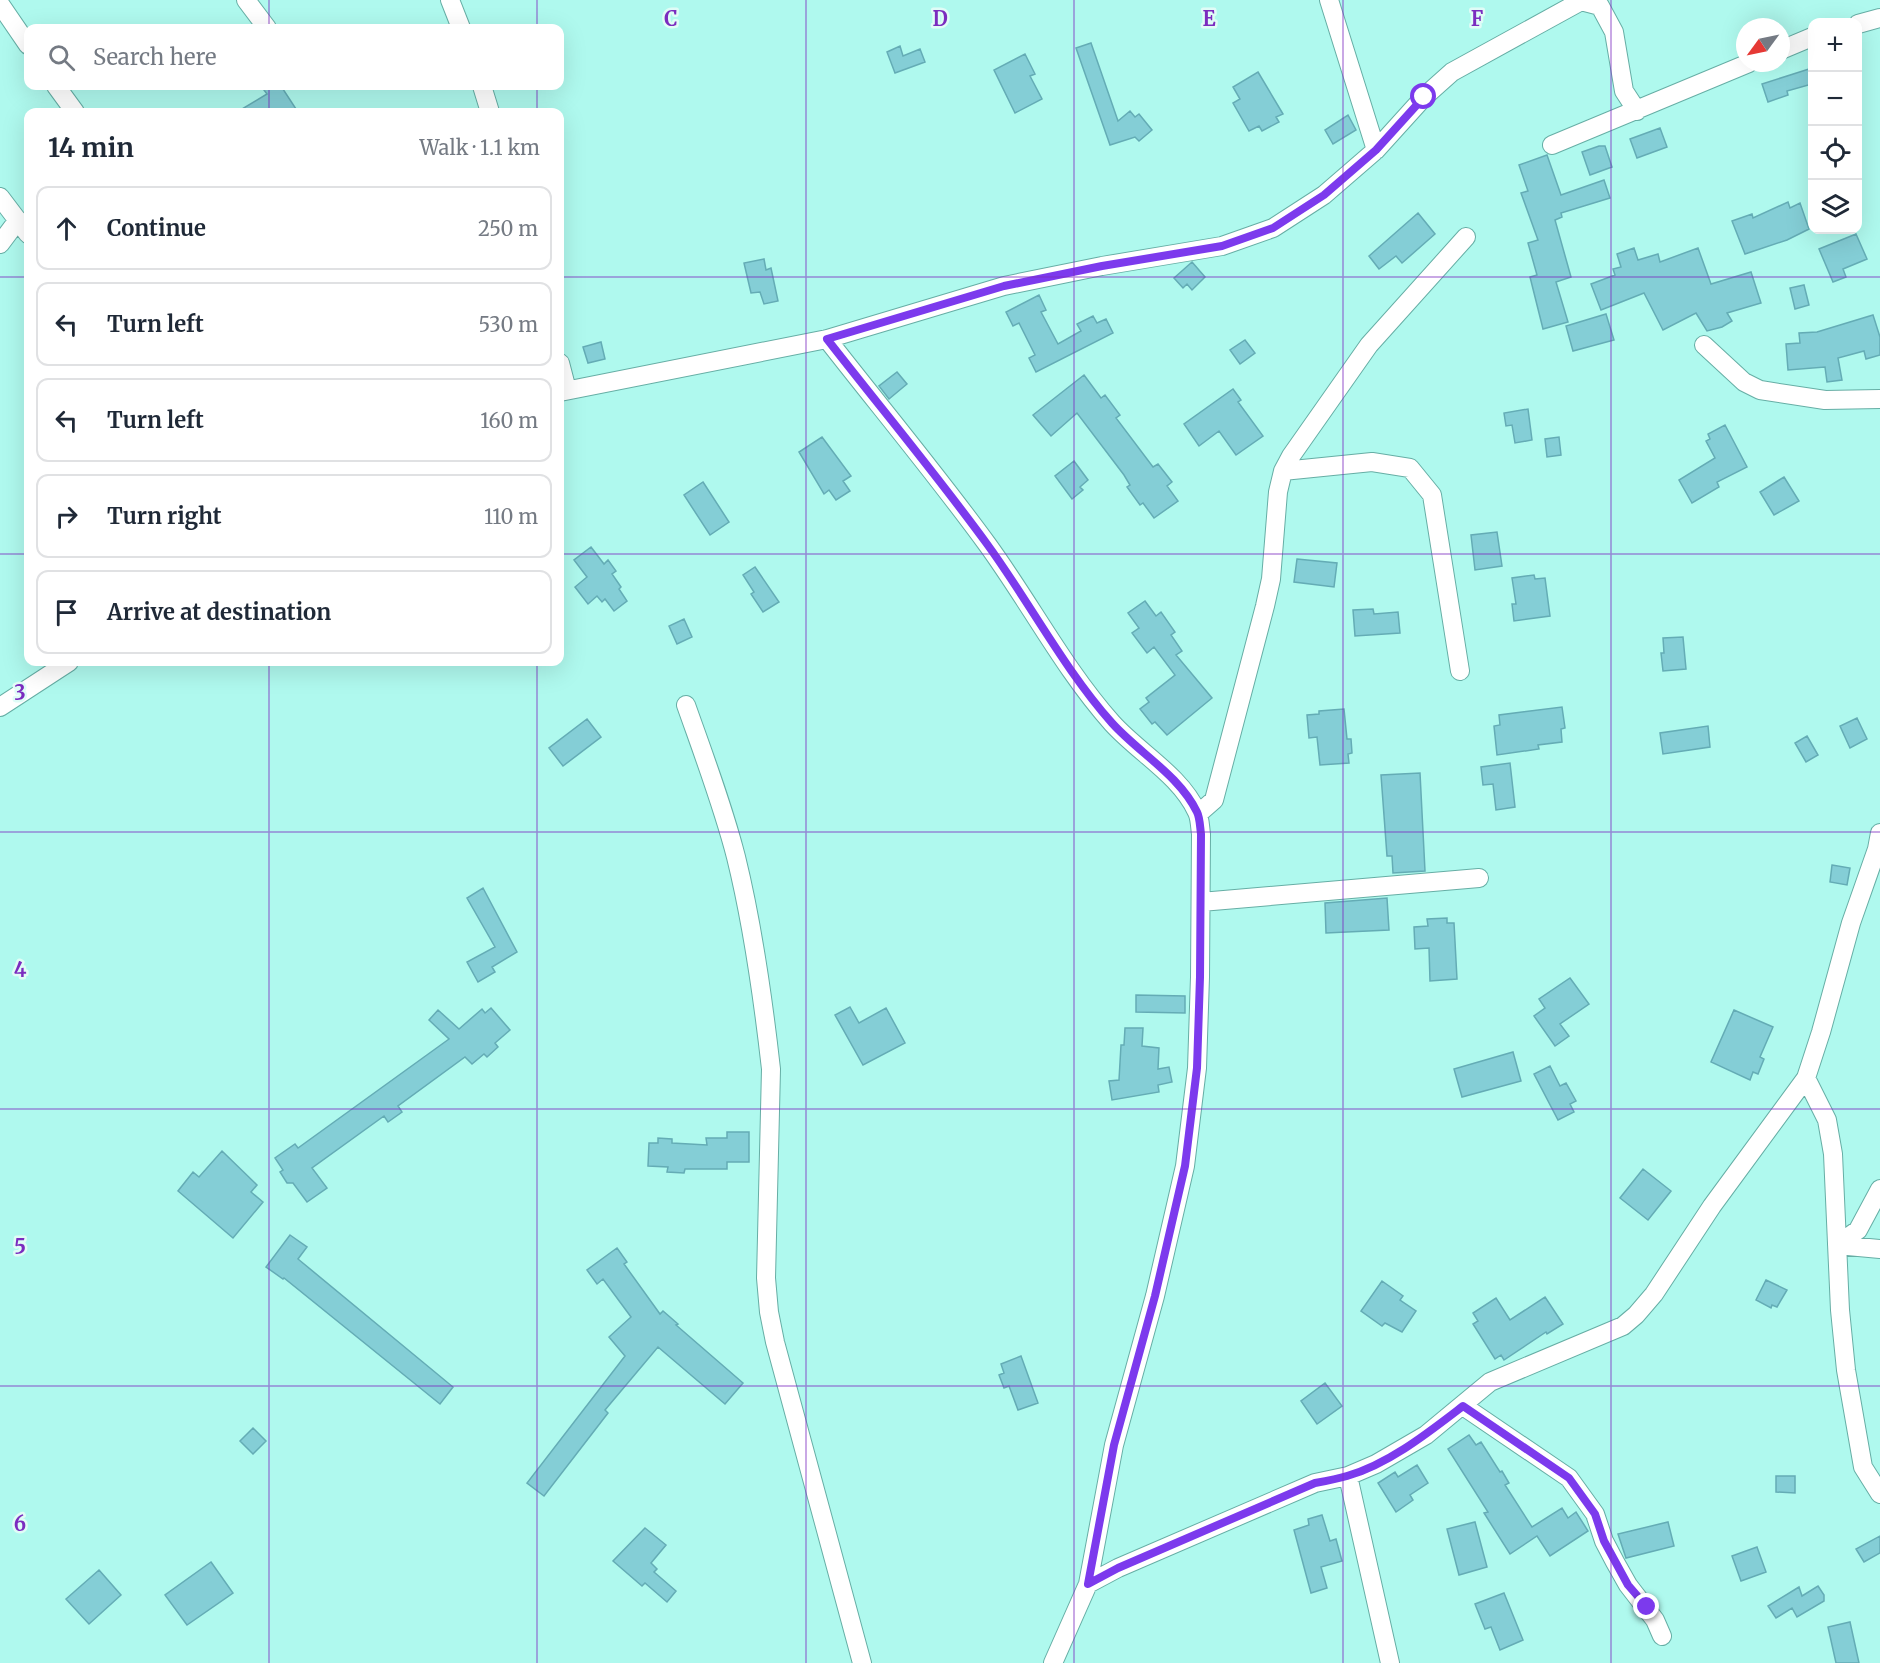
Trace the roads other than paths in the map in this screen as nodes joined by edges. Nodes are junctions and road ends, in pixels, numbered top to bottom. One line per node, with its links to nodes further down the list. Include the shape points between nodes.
1 (6, 0): 6 (street)
2 (246, 0): 9 (street)
3 (450, 0): 10 (street)
4 (1329, 0): 21 (street)
5 (1582, 1): 19 (street, via 1600,6 1614,32 1624,90); 21 (street, via 1452,72)
6 (0, 4): 11 (street)
7 (1880, 18): 8 (street)
8 (1862, 23)
9 (264, 24)
10 (459, 24)
11 (24, 39)
12 (1808, 39): 13 (street)
13 (1790, 46)
14 (1736, 69): 19 (street)
15 (59, 90): 17 (street)
16 (483, 90): 18 (street)
17 (72, 108)
18 (489, 108)
19 (1638, 111): 20 (street)
20 (1551, 146)
21 (1376, 150): 26 (street, via 1324,195 1273,228 1222,246 1004,286)
22 (0, 197): 23 (street)
23 (23, 227): 25 (street)
24 (1466, 237): 30 (street, via 1369,345 1316,417)
25 (0, 244)
26 (827, 339): 28 (street); 35 (street, via 987,545 1110,720 1189,797)
27 (1704, 345): 29 (street, via 1744,382 1760,390 1825,400)
28 (564, 391)
29 (1880, 399)
30 (1283, 471): 32 (street, via 1372,462 1410,468 1432,495); 35 (street, via 1265,606 1214,800)
31 (63, 666): 34 (street)
32 (1460, 671)
33 (686, 705): 48 (street, via 736,859 767,1038 771,1069 766,1278 769,1312)
34 (0, 707)
35 (1198, 814): 38 (street)
36 (1879, 844): 39 (street, via 1851,923)
37 (1479, 878): 38 (street)
38 (1201, 902): 46 (street, via 1197,1068 1185,1166 1114,1445)
39 (1806, 1078): 41 (street, via 1827,1120 1833,1154); 43 (street, via 1636,1315 1603,1336 1490,1382)
40 (1880, 1189): 41 (street, via 1858,1230)
41 (1837, 1245): 42 (street); 45 (street, via 1846,1370 1863,1467)
42 (1880, 1249)
43 (1463, 1406): 44 (street, via 1426,1435); 47 (street, via 1569,1478 1595,1514 1615,1562)
44 (1348, 1476): 46 (street, via 1315,1483); 50 (street)
45 (1880, 1494)
46 (1088, 1584): 49 (street)
47 (1662, 1636)
48 (861, 1663)
49 (1053, 1663)
50 (1390, 1663)

